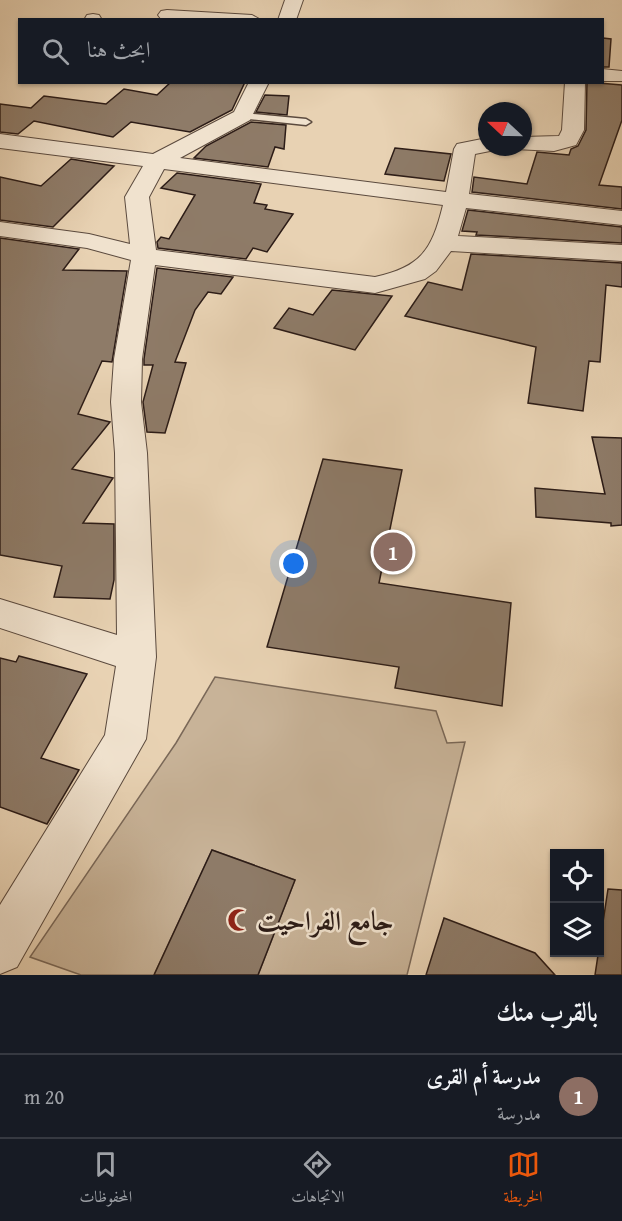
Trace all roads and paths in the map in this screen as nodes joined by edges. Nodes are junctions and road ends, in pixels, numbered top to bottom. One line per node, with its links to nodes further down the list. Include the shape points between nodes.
1 (294, 0): 4 (street)
2 (167, 15): 3 (street)
3 (218, 18)
4 (287, 18)
5 (258, 84): 7 (street)
6 (575, 84): 10 (street, via 573,130 567,140)
7 (243, 116): 8 (lane); 12 (street)
8 (306, 122)
9 (0, 141): 12 (street)
10 (532, 144)
11 (478, 147): 13 (street, via 465,149)
12 (158, 160): 13 (street); 18 (street, via 137,197)
13 (456, 200): 14 (street); 16 (street)
14 (622, 218)
15 (0, 229): 18 (street, via 89,241)
16 (443, 243): 17 (street); 18 (street, via 428,266 400,280 375,285)
17 (622, 254)
18 (144, 256): 20 (street, via 128,359 126,402)
19 (0, 613): 20 (street)
20 (137, 657): 21 (street, via 125,739)
21 (0, 950)

